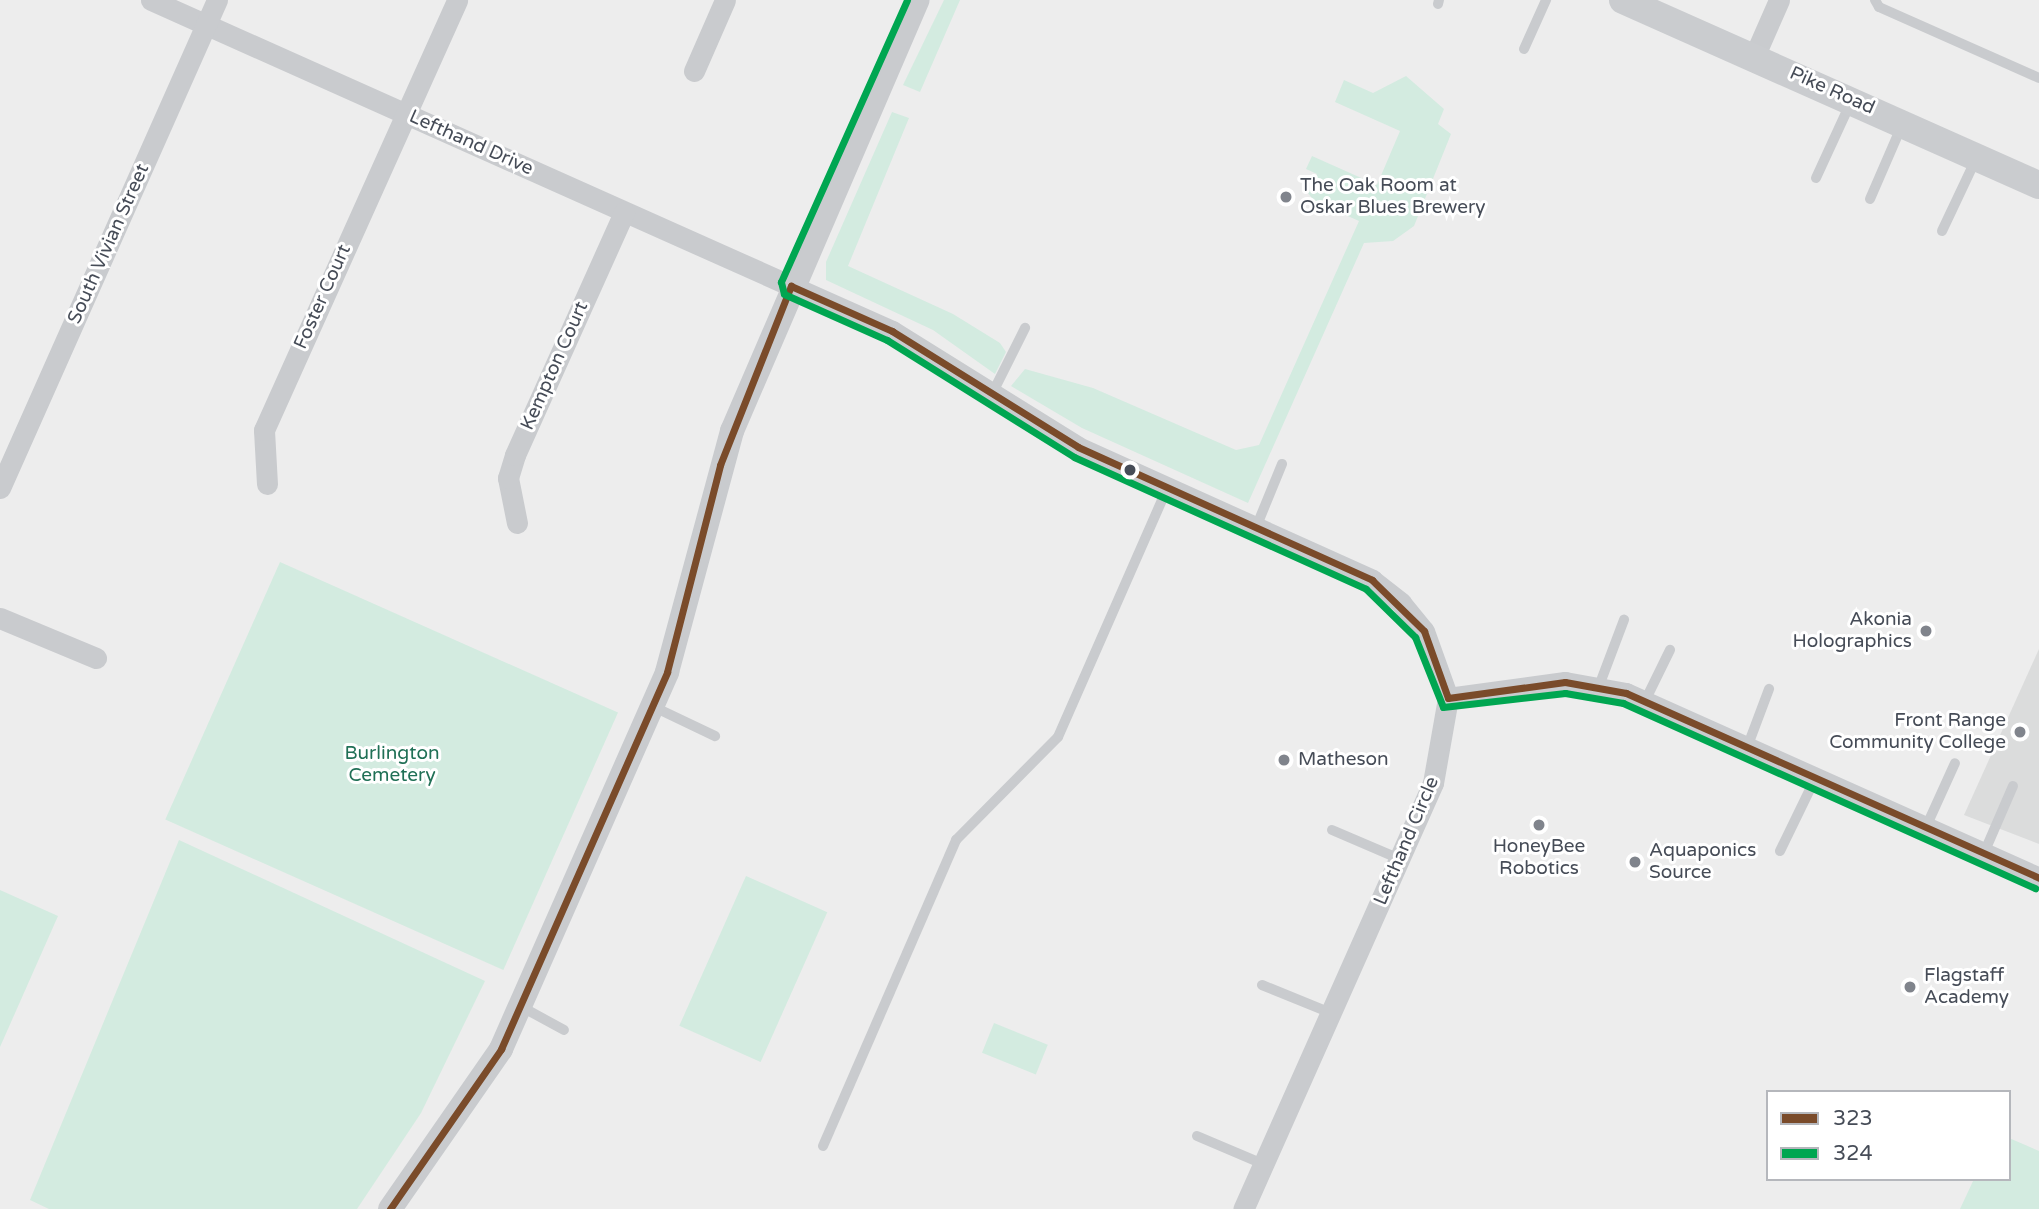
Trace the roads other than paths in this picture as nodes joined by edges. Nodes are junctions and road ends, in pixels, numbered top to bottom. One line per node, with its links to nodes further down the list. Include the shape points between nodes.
1 (152, 0): 10 (street, Lefthand Drive)
2 (217, 0): 10 (street, South Vivian Street)
3 (457, 0): 16 (street, Foster Court)
4 (724, 0): 13 (street)
5 (918, 0): 24 (street)
6 (1546, 0): 11 (lane)
7 (1623, 0): 12 (main road, Pike Road)
8 (1779, 0): 12 (street)
9 (1875, 0): 14 (lane, via 1879,8)
10 (206, 24): 16 (street, Lefthand Drive); 30 (street, South Vivian Street)
11 (1524, 50)
12 (1754, 57): 15 (main road, Pike Road)
13 (694, 71)
14 (2039, 78)
15 (1851, 100): 17 (main road, Pike Road); 19 (lane)
16 (405, 113): 22 (street, Lefthand Drive); 28 (street, Foster Court, via 264,430)
17 (1902, 123): 18 (main road, Pike Road); 21 (lane)
18 (1977, 156): 20 (main road, Pike Road); 23 (lane)
19 (1816, 178)
20 (2039, 185)
21 (1870, 200)
22 (624, 212): 24 (street, Lefthand Drive); 31 (street, Kempton Court, via 515,454 508,478)
23 (1942, 231)
24 (791, 286): 26 (street, Lefthand Circle, via 892,331); 41 (street, via 720,465 679,641)
25 (1025, 328): 26 (lane)
26 (992, 394): 29 (street, Lefthand Circle, via 1078,447)
27 (1282, 464): 32 (lane)
28 (267, 484)
29 (1168, 485): 32 (street, Lefthand Circle); 58 (lane, via 1058,737 956,840)
30 (0, 488)
31 (517, 523)
32 (1257, 525): 39 (street, Lefthand Circle, via 1372,580 1401,603 1424,631)
33 (0, 618): 36 (street)
34 (1624, 620): 37 (lane)
35 (1670, 650): 40 (lane)
36 (96, 658)
37 (1599, 686): 39 (street, via 1565,682); 40 (street)
38 (1769, 689): 43 (lane)
39 (1447, 698): 51 (street, Lefthand Circle, via 1433,783)
40 (1645, 701): 43 (street)
41 (652, 706): 42 (lane); 54 (street)
42 (715, 736)
43 (1748, 745): 45 (street)
44 (1955, 762): 47 (lane)
45 (1816, 777): 47 (street); 49 (lane)
46 (2014, 786): 50 (lane)
47 (1926, 827): 50 (street)
48 (1332, 830): 51 (lane)
49 (1780, 851)
50 (1983, 853): 52 (street)
51 (1399, 859): 55 (street, Lefthand Circle)
52 (2039, 877)
53 (1262, 985): 55 (lane)
54 (520, 1006): 56 (lane); 60 (street, via 501,1049)
55 (1331, 1013): 59 (street, Lefthand Circle)
56 (564, 1030)
57 (1197, 1136): 59 (lane)
58 (823, 1146)
59 (1263, 1164): 61 (street, Lefthand Circle)
60 (390, 1209)
61 (1243, 1209)

